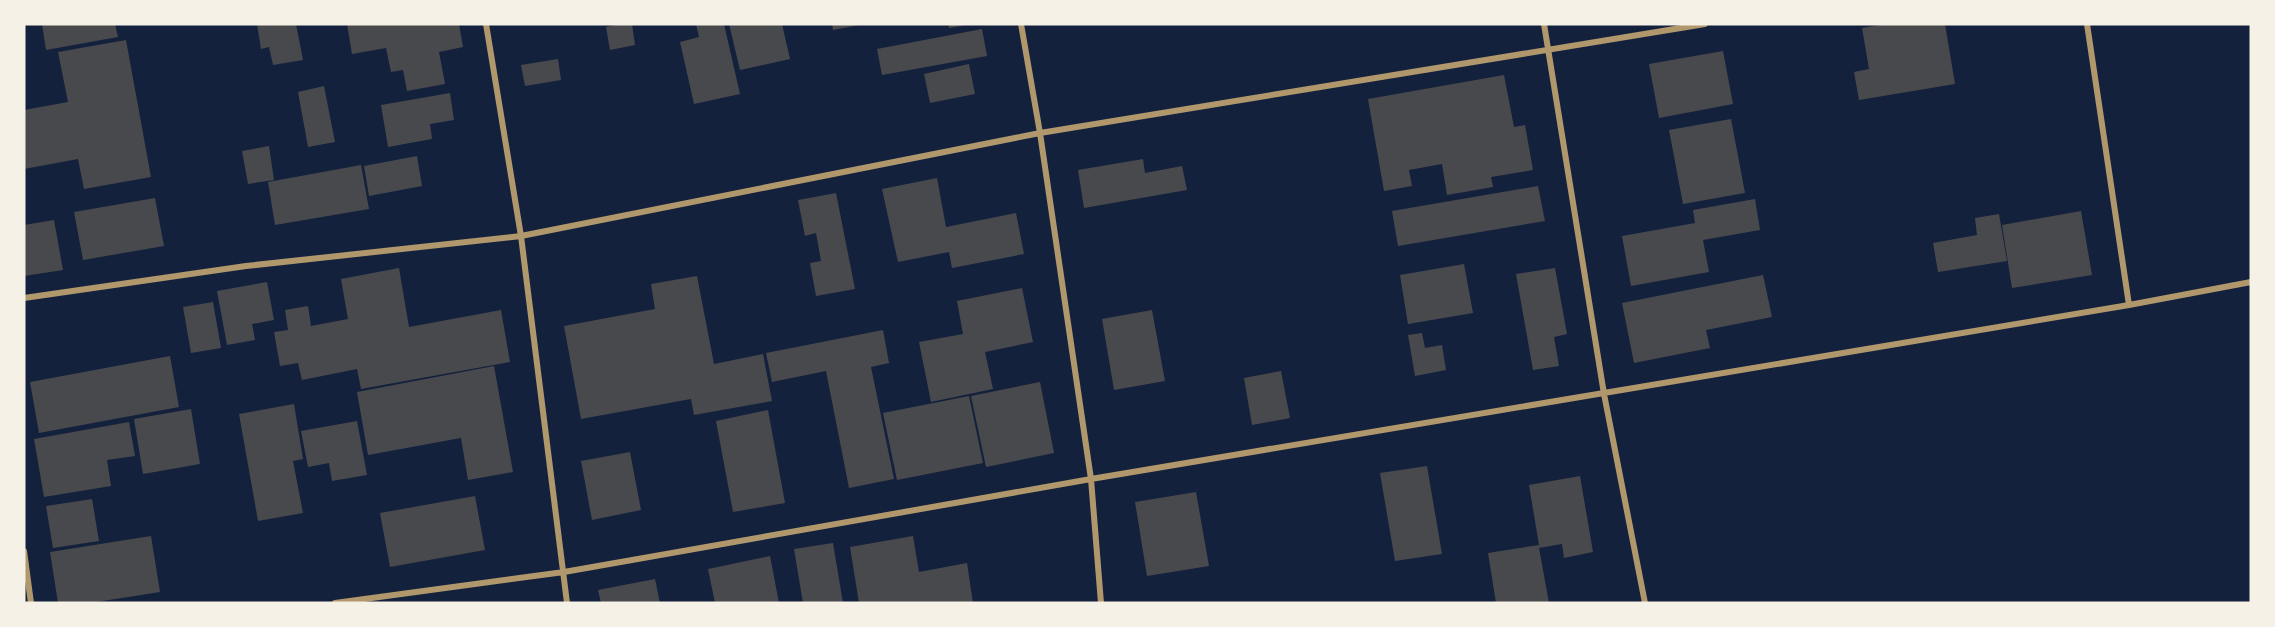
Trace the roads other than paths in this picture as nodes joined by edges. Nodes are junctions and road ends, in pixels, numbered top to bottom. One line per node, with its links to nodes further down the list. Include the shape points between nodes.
1 (486, 24): 8 (street)
2 (1022, 24): 7 (street)
3 (1544, 24): 6 (street)
4 (1706, 24): 6 (street)
5 (2086, 24): 11 (street)
6 (1548, 50): 7 (street); 12 (street)
7 (1040, 133): 8 (street); 13 (street)
8 (521, 236): 10 (street, via 246,266); 15 (street)
9 (2251, 282): 11 (street)
10 (24, 298)
11 (2129, 305): 12 (street)
12 (1604, 394): 13 (street); 20 (street)
13 (1091, 479): 15 (street); 19 (street)
14 (24, 551): 16 (street)
15 (564, 572): 17 (street); 18 (street)
16 (31, 603)
17 (335, 603)
18 (567, 603)
19 (1101, 603)
20 (1645, 603)

